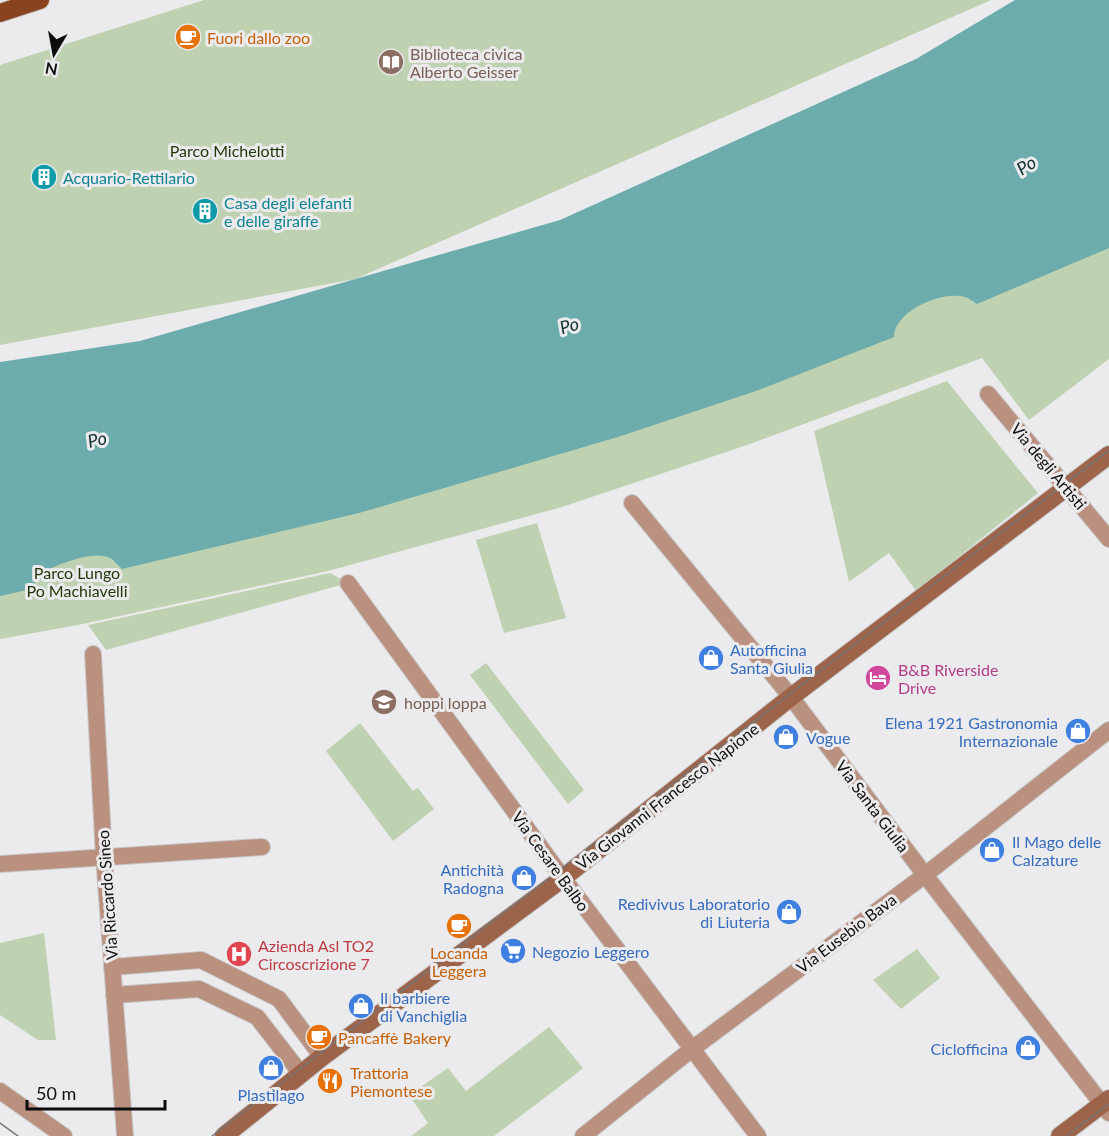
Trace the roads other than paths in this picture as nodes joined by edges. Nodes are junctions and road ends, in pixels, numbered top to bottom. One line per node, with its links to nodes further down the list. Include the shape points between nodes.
1 (40, 0): 2 (main road)
2 (0, 13)
3 (988, 394): 5 (street, Via degli Artisti)
4 (1109, 455): 5 (street, Via Giovanni Francesco Napione)
5 (1067, 487): 7 (street, Via degli Artisti); 10 (street, Via Giovanni Francesco Napione)
6 (632, 503): 10 (street, Via Santa Giulia)
7 (1109, 540)
8 (348, 583): 16 (street, Via Cesare Balbo)
9 (93, 654): 13 (street, Via Riccardo Sineo)
10 (791, 697): 15 (street, Via Santa Giulia); 16 (street, Via Giovanni Francesco Napione)
11 (1109, 730): 15 (street, Via Eusebio Bava)
12 (262, 847): 13 (street)
13 (104, 857): 14 (street); 18 (street, Via Riccardo Sineo)
14 (0, 864)
15 (925, 874): 25 (street, Via Eusebio Bava); 29 (street, Via Santa Giulia)
16 (563, 878): 25 (street, Via Cesare Balbo); 26 (street, Via Giovanni Francesco Napione)
17 (170, 963): 18 (street); 19 (street, via 201,960); 20 (street)
18 (112, 967): 21 (street, Via Riccardo Sineo)
19 (240, 980): 22 (street); 23 (street, via 279,999)
20 (173, 991): 21 (street); 22 (street, via 199,989)
21 (114, 995): 31 (street, Via Riccardo Sineo)
22 (229, 1003): 24 (street, via 257,1017)
23 (294, 1019): 24 (street); 26 (street)
24 (271, 1034): 27 (street)
25 (692, 1049): 33 (street, Via Eusebio Bava); 34 (street, Via Cesare Balbo)
26 (322, 1057): 27 (street, Via Giovanni Francesco Napione)
27 (299, 1075): 32 (street, Via Giovanni Francesco Napione)
28 (0, 1091): 30 (street)
29 (1107, 1105): 35 (street)
30 (64, 1136)
31 (125, 1136)
32 (224, 1136)
33 (583, 1136)
34 (758, 1136)
35 (1060, 1136)

